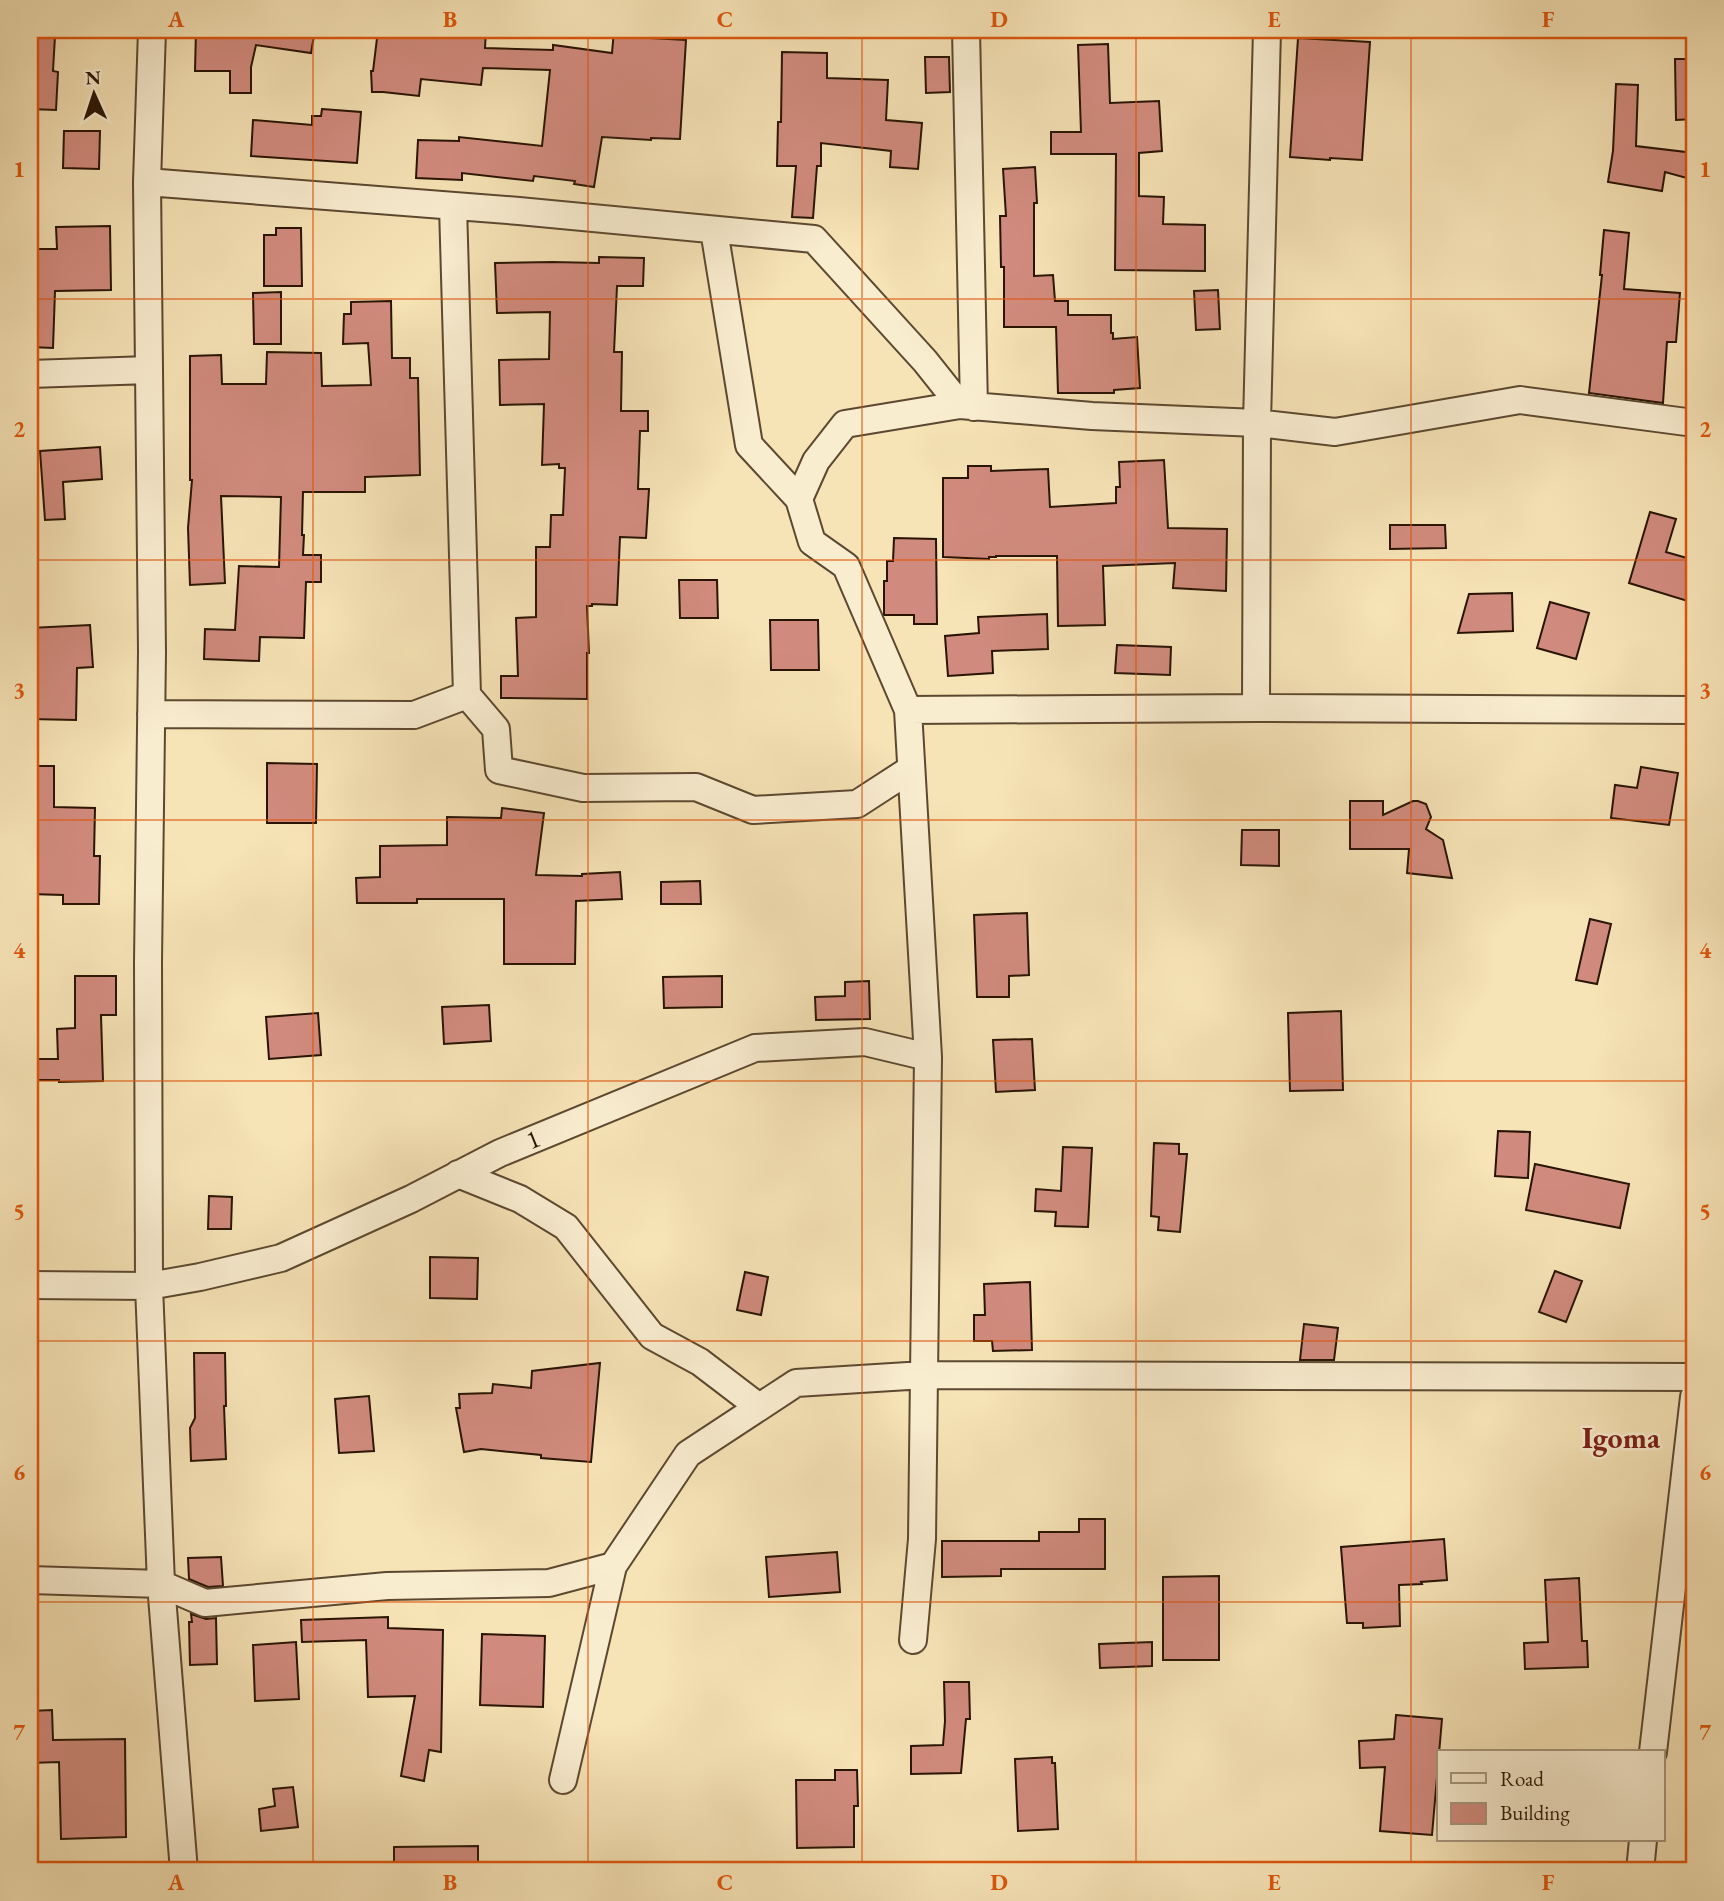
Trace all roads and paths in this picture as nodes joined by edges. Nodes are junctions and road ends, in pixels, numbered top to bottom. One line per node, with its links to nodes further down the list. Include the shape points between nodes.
1 (152, 30): 4 (street)
2 (965, 30): 9 (street)
3 (1266, 30): 11 (street)
4 (147, 182): 5 (street); 7 (street)
5 (453, 206): 6 (street); 13 (street)
6 (714, 230): 9 (street, via 814,239); 12 (street, via 748,445)
7 (149, 370): 8 (street); 17 (street)
8 (30, 374)
9 (967, 406): 11 (street); 12 (street, via 845,424 816,461)
10 (1694, 423): 11 (street, via 1520,400 1335,432)
11 (1257, 424): 14 (street)
12 (799, 499): 15 (street, via 812,542 846,565)
13 (467, 695): 17 (street, via 414,715); 18 (street, via 496,729 499,770 583,788 696,787 752,810 857,804)
14 (1256, 708): 15 (street); 16 (street)
15 (908, 710): 18 (street)
16 (1694, 710)
17 (151, 714): 22 (street)
18 (911, 769): 19 (street)
19 (928, 1057): 20 (street, 1, via 865,1042 755,1048); 23 (street)
20 (458, 1174): 22 (street, 1, via 281,1258); 26 (street, via 520,1199 566,1227 652,1336 700,1362)
21 (30, 1285): 22 (street, 1)
22 (149, 1286): 29 (street)
23 (925, 1375): 24 (street); 26 (street, via 796,1383); 30 (street, via 922,1539)
24 (1694, 1377)
25 (1694, 1398): 31 (street)
26 (759, 1407): 27 (street, via 688,1454)
27 (613, 1566): 29 (street, via 549,1583 387,1586 205,1603); 32 (street)
28 (30, 1580): 29 (street)
29 (161, 1584): 34 (street)
30 (914, 1640)
31 (1653, 1750)
32 (563, 1780)
33 (1643, 1842): 35 (street)
34 (184, 1871)
35 (1640, 1871)

